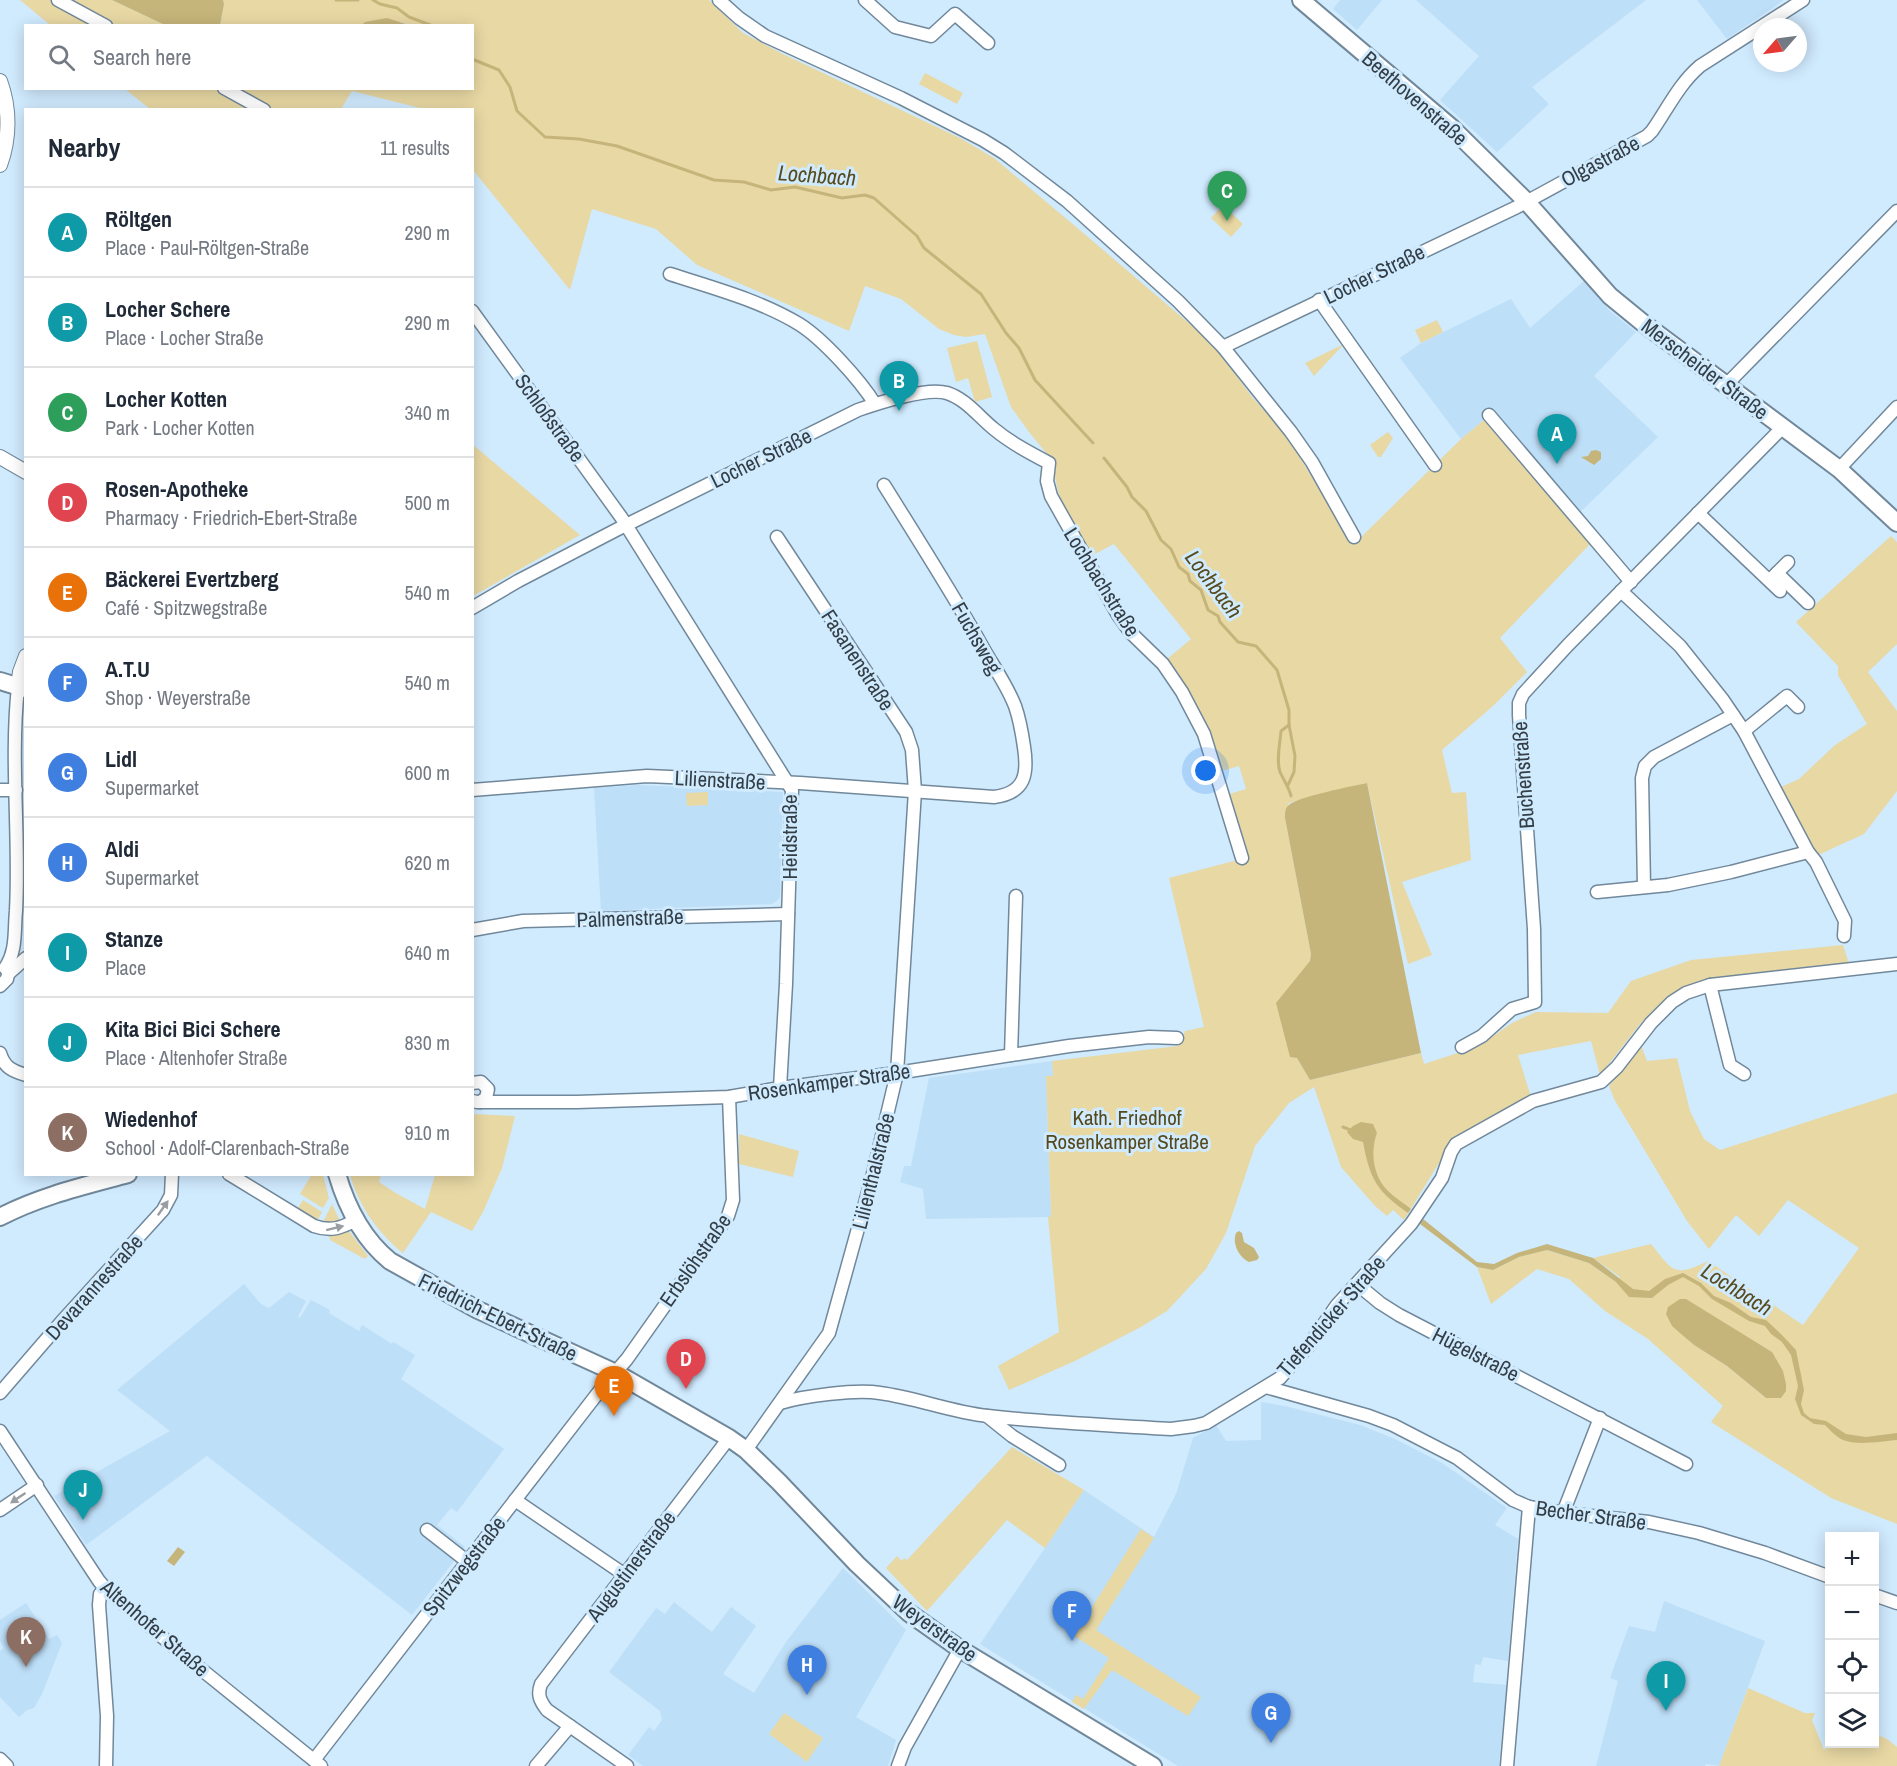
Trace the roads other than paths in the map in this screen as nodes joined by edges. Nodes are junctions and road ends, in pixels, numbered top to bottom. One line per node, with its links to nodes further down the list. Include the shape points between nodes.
1 (58, 0): 6 (street)
2 (719, 0): 17 (street, via 765,36 901,98 1004,153 1067,201)
3 (865, 0): 7 (street, via 895,27 932,36 955,14)
4 (1301, 0): 12 (main road, Beethovenstraße, via 1445,123)
5 (1803, 0): 12 (street, Olgastraße, via 1700,66 1681,85 1647,136)
6 (102, 24)
7 (988, 43)
8 (0, 81): 11 (street, via 8,124)
9 (228, 90): 10 (street)
10 (260, 108)
11 (0, 165)
12 (1526, 201): 15 (street, Locher Straße); 18 (main road, Merscheider Straße, via 1619,304)
13 (1897, 211): 18 (street)
14 (670, 274): 19 (street, via 746,299 801,325 820,340)
15 (1319, 300): 17 (street, Locher Straße); 25 (street)
16 (474, 314): 31 (street, Schloßstraße)
17 (1223, 346): 33 (street, via 1291,432)
18 (1726, 385): 22 (main road, Merscheider Straße)
19 (875, 404): 24 (street, Locher Straße, via 927,392 946,392 967,404 1008,440); 31 (street, Locher Straße)
20 (1897, 407): 26 (street)
21 (1489, 415): 36 (street)
22 (1783, 427): 26 (main road, Merscheider Straße); 29 (street, Buchenstraße)
23 (0, 457): 27 (street)
24 (1049, 463): 54 (street, Lochbachstraße, via 1047,481 1051,496 1118,615 1163,664 1204,734)
25 (1435, 465)
26 (1839, 469): 30 (main road, Merscheider Straße)
27 (24, 470)
28 (884, 485): 52 (street, Fuchsweg, via 1015,706 1022,730 1025,775 1019,786)
29 (1698, 513): 35 (street); 36 (street, Buchenstraße)
30 (1897, 523)
31 (625, 526): 40 (street, Locher Straße); 47 (street, Heidstraße)
32 (777, 537): 51 (street, Fasanenstraße, via 906,732 912,750)
33 (1354, 537)
34 (1788, 562): 35 (street)
35 (1773, 577): 38 (street); 39 (street)
36 (1631, 582): 37 (street, Buchenstraße)
37 (1621, 591): 45 (street, via 1691,657); 68 (street, Buchenstraße, via 1522,694 1519,703 1535,1002 1512,1009 1482,1036)
38 (1780, 591)
39 (1808, 603)
40 (474, 607)
41 (24, 661): 43 (street, via 20,672)
42 (0, 681): 43 (main road)
43 (22, 688): 49 (street, via 15,718)
44 (1798, 707): 46 (street, via 1787,696)
45 (1733, 715): 46 (street); 55 (street, via 1653,757 1645,766)
46 (1744, 731): 53 (street)
47 (788, 783): 50 (street, Lilienstraße, via 647,776); 51 (street, Lilienstraße); 58 (street, Heidstraße, via 793,795)
48 (0, 790): 49 (street)
49 (16, 790): 61 (street)
50 (474, 790)
51 (915, 791): 52 (street, Lilienstraße); 71 (street, Lilienthalstraße)
52 (1004, 796)
53 (1808, 852): 55 (street, via 1721,874); 60 (street, via 1845,921)
54 (1242, 858)
55 (1644, 887): 56 (street)
56 (1597, 892)
57 (1016, 896): 69 (street)
58 (788, 914): 59 (street, Palmenstraße, via 523,921); 75 (street, Heidstraße)
59 (474, 930)
60 (1844, 936)
61 (20, 943): 64 (street)
62 (24, 959): 64 (street)
63 (1897, 964): 65 (street, Tiefendicker Straße)
64 (4, 969): 66 (street, via 7,980)
65 (1710, 985): 73 (street, via 1730,1065); 84 (street, Tiefendicker Straße, via 1672,1002 1601,1082 1533,1101 1456,1144 1442,1178 1411,1224)
66 (0, 986)
67 (1177, 1038): 69 (street, Rosenkamper Straße, via 1149,1037)
68 (1462, 1047)
69 (1011, 1055): 71 (street, Rosenkamper Straße)
70 (2, 1058): 72 (street, via 12,1071)
71 (897, 1073): 75 (street, Rosenkamper Straße); 88 (street, Lilienthalstraße, via 829,1333)
72 (24, 1074)
73 (1744, 1074)
74 (474, 1083): 77 (street, Rosenkamper Straße, via 481,1082 488,1089 488,1095)
75 (780, 1088): 76 (street, Rosenkamper Straße)
76 (729, 1097): 77 (street, Rosenkamper Straße); 85 (street, Erbslöhstraße, via 733,1200 730,1212)
77 (475, 1102)
78 (121, 1176): 82 (main road, via 66,1191)
79 (172, 1176): 87 (street, Devarannestraße, one-way to 79, via 163,1210 171,1195)
80 (232, 1176): 83 (street, one-way to 83, via 325,1230)
81 (338, 1176): 83 (main road, Friedrich-Ebert-Straße)
82 (0, 1217)
83 (356, 1220): 85 (main road, Friedrich-Ebert-Straße, via 378,1252 405,1270 478,1310)
84 (1357, 1284): 86 (street, Tiefendicker Straße, via 1292,1366); 90 (street, Hügelstraße, via 1399,1315)
85 (616, 1373): 92 (main road, Friedrich-Ebert-Straße); 97 (street, Spitzwegstraße)
86 (1266, 1388): 89 (street, Tiefendicker Straße, via 1206,1423 1182,1428); 98 (street, Becher Straße, via 1393,1425 1456,1458 1512,1500)
87 (0, 1394)
88 (780, 1403): 89 (street, Tiefendicker Straße, via 871,1392); 93 (street, Lilienthalstraße)
89 (987, 1416): 95 (street)
90 (1600, 1418): 94 (street, Hügelstraße); 100 (street)
91 (0, 1431): 96 (street, Altenhofer Straße)
92 (729, 1438): 93 (main road, Friedrich-Ebert-Straße); 103 (street, Augustinerstraße)
93 (747, 1450): 108 (main road, Weyerstraße, via 886,1593)
94 (1686, 1464)
95 (1059, 1466)
96 (37, 1485): 99 (street, one-way to 99); 105 (street, Altenhofer Straße)
97 (515, 1500): 102 (street, Spitzwegstraße); 103 (street)
98 (1529, 1507): 100 (street, Becher Straße); 118 (street)
99 (0, 1510)
100 (1563, 1513): 104 (street, Becher Straße, via 1649,1522 1699,1533)
101 (427, 1530): 102 (street)
102 (468, 1562): 111 (street, Spitzwegstraße)
103 (625, 1575): 109 (street, Augustinerstraße, via 541,1684 539,1697 547,1710)
104 (1825, 1575)
105 (105, 1587): 111 (street, Altenhofer Straße); 113 (street, via 99,1605 107,1716)
106 (1879, 1596): 107 (street)
107 (1897, 1603)
108 (960, 1648): 116 (street); 117 (main road, Weyerstraße)
109 (570, 1726): 114 (street); 115 (street)
110 (0, 1759): 112 (street)
111 (318, 1763)
112 (7, 1766)
113 (106, 1766)
114 (537, 1766)
115 (627, 1766)
116 (898, 1766)
117 (1154, 1766)
118 (1507, 1766)

